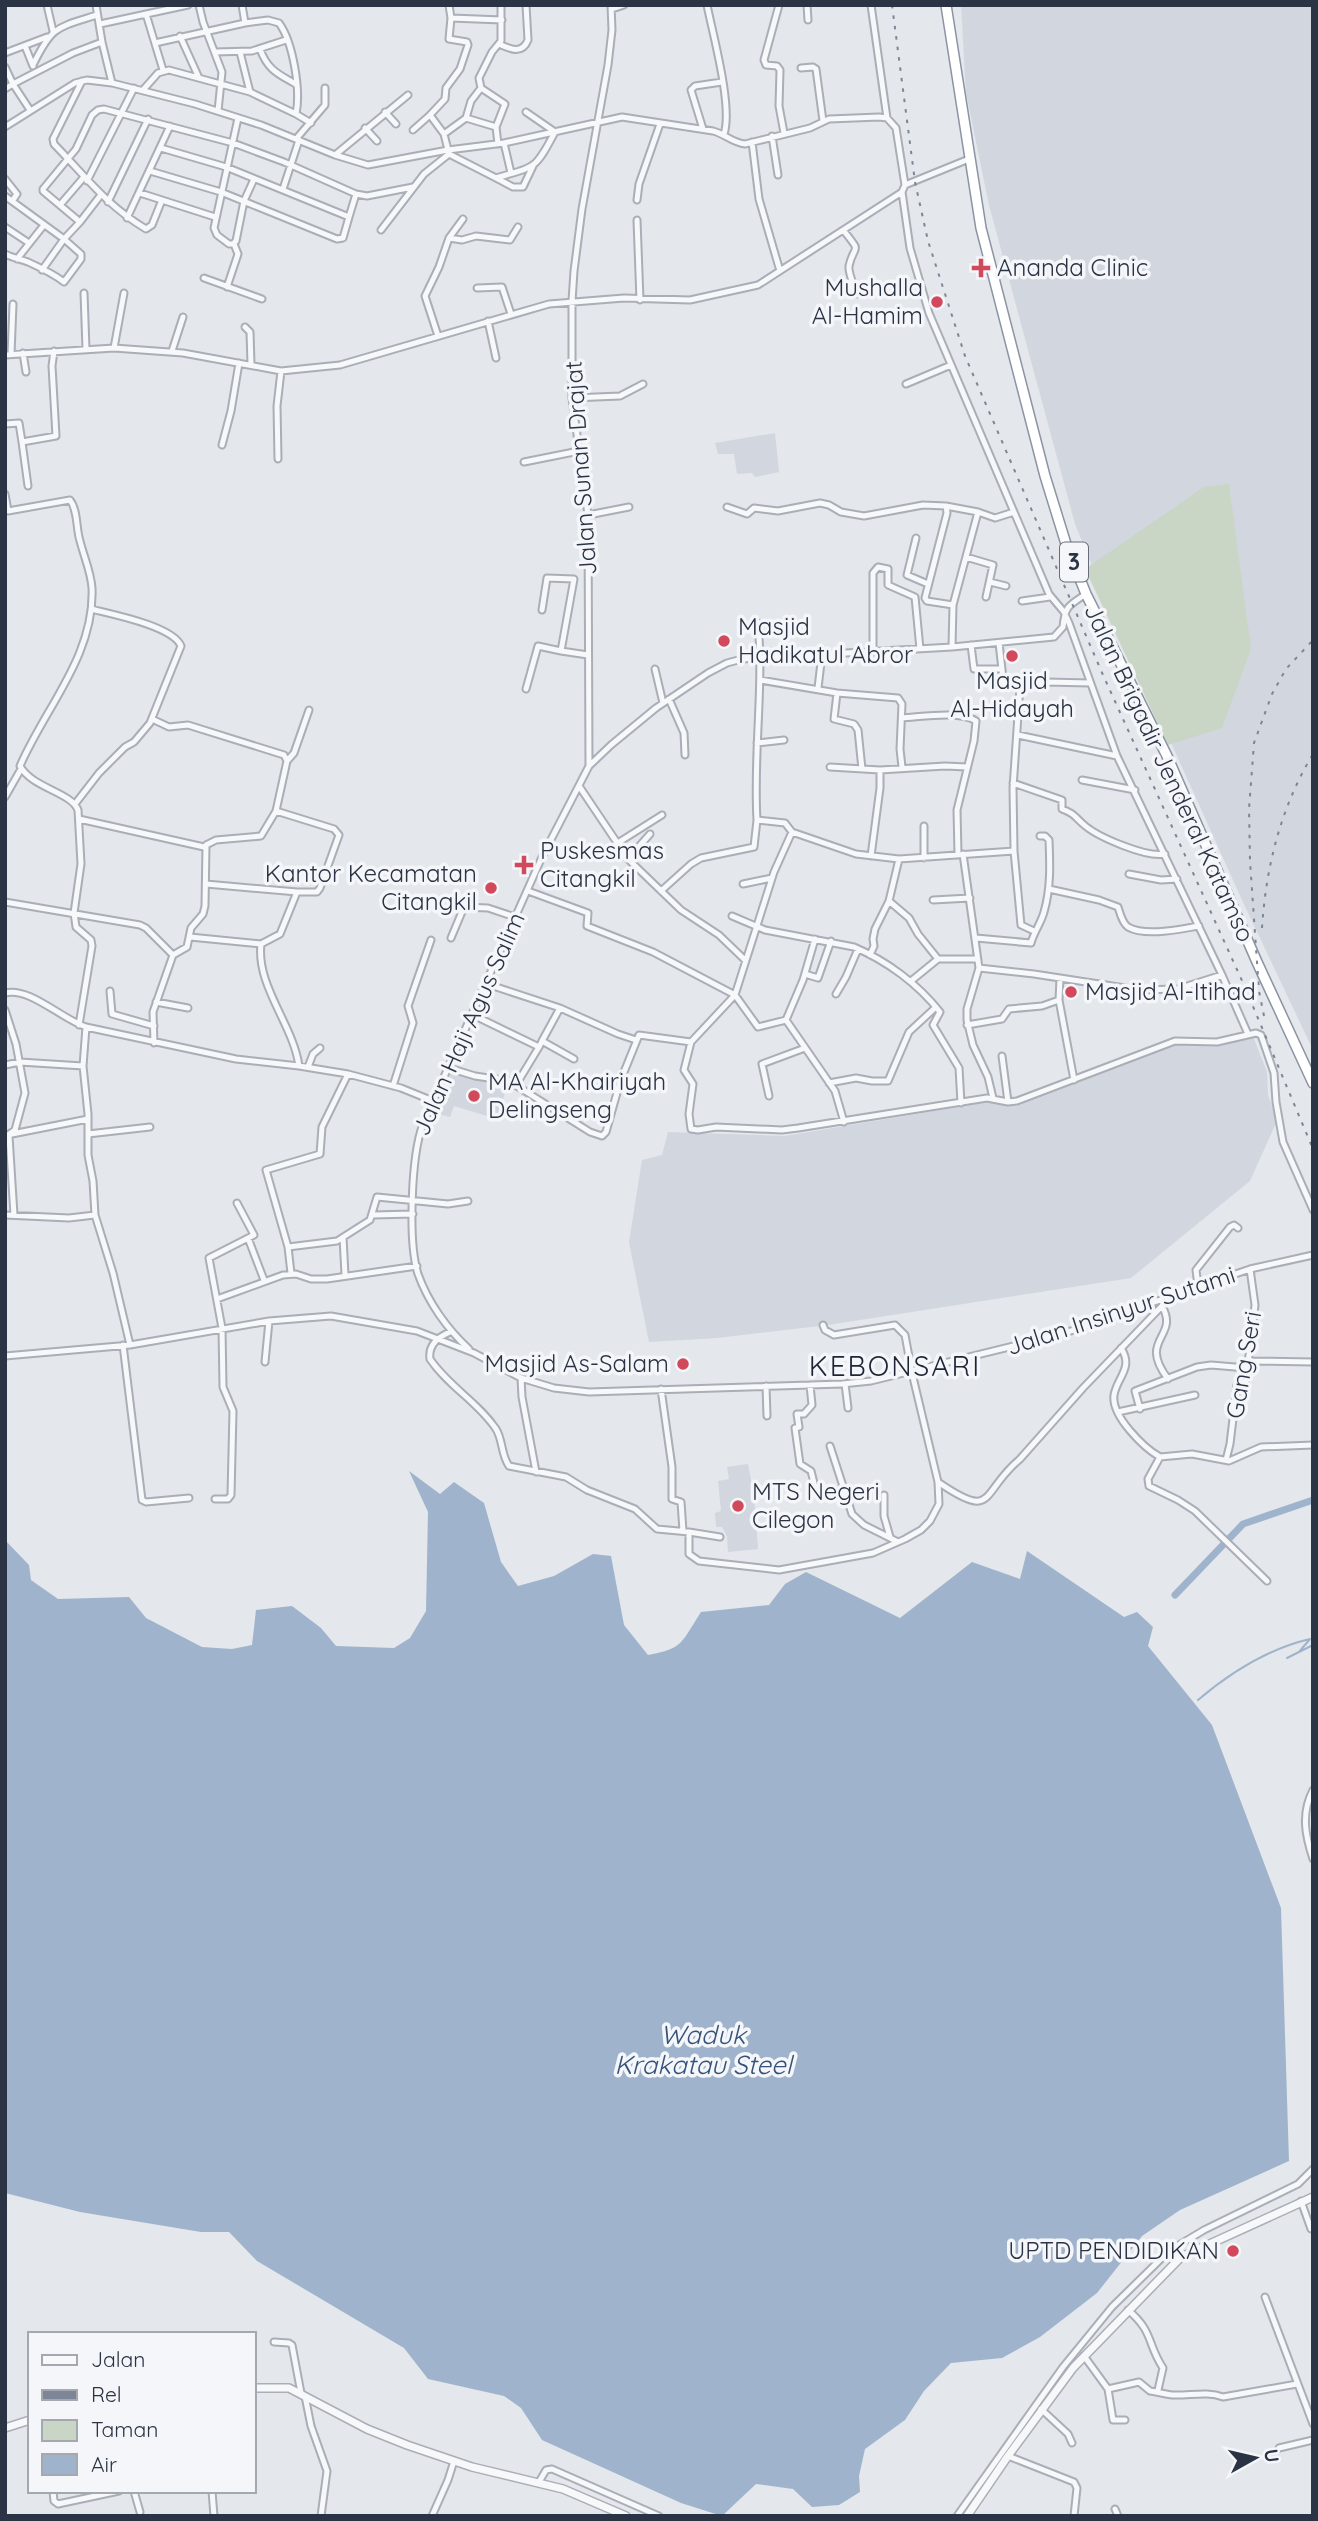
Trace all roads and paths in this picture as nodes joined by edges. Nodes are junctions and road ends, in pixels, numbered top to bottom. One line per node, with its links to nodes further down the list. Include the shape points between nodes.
1 (47, 5): 24 (street)
2 (96, 5): 18 (street)
3 (188, 5): 15 (street)
4 (200, 5): 25 (street)
5 (242, 5): 22 (street)
6 (449, 5): 19 (street)
7 (501, 5): 20 (street)
8 (526, 5): 31 (street, via 526,45 513,50)
9 (624, 5): 16 (street)
10 (707, 5): 44 (street)
11 (779, 5): 79 (street, via 764,60 780,70)
12 (807, 5): 21 (street)
13 (871, 5): 65 (street)
14 (946, 5): 92 (highway, Jalan Brigadir Jenderal Katamso / 3)
15 (171, 7): 17 (street)
16 (611, 7): 69 (street, Jalan Sunan Drajat)
17 (146, 14): 23 (street); 30 (street)
18 (97, 15): 23 (street); 24 (street)
19 (451, 18): 20 (street); 62 (street, via 449,39 468,45 445,99)
20 (502, 20): 31 (street)
21 (808, 20)
22 (245, 23): 25 (street); 28 (street, via 279,23)
23 (100, 24): 29 (street)
24 (53, 31): 27 (street)
25 (207, 32): 26 (street); 34 (street)
26 (180, 36): 30 (street); 42 (street)
27 (47, 37): 32 (street); 37 (street)
28 (286, 40): 33 (street); 48 (street)
29 (102, 42): 41 (street); 45 (street)
30 (155, 43): 40 (street)
31 (499, 44): 51 (street, via 479,78)
32 (25, 46): 36 (street); 37 (street)
33 (260, 50): 35 (street); 48 (street, via 277,75)
34 (215, 52): 35 (street); 47 (street)
35 (240, 52): 54 (street)
36 (5, 53)
37 (33, 65): 41 (street)
38 (5, 67): 46 (street)
39 (801, 68): 67 (street, via 816,69)
40 (163, 70): 42 (street); 53 (street)
41 (36, 74): 46 (street)
42 (199, 78): 47 (street)
43 (82, 81): 45 (street); 56 (street); 91 (street, via 53,141)
44 (722, 82): 76 (street, via 691,90); 81 (street)
45 (112, 83): 49 (street)
46 (13, 84): 52 (street); 56 (street)
47 (223, 85): 54 (street); 57 (street)
48 (297, 85): 61 (street)
49 (134, 88): 53 (street); 59 (street)
50 (325, 88): 68 (street, via 325,105)
51 (481, 88): 64 (street); 74 (street, via 505,104)
52 (5, 89)
53 (143, 90): 57 (street)
54 (250, 92): 61 (street)
55 (408, 95): 58 (street)
56 (30, 110): 73 (street)
57 (218, 111): 63 (street)
58 (385, 112): 70 (street); 75 (street)
59 (122, 113): 66 (street); 91 (street, via 95,112); 100 (street)
60 (526, 113): 78 (street)
61 (296, 114): 68 (street)
62 (430, 115): 77 (street); 80 (street)
63 (238, 118): 83 (street); 86 (street)
64 (466, 118): 74 (street); 80 (street)
65 (887, 118): 67 (street); 103 (street, via 896,128)
66 (148, 119): 72 (street); 116 (street)
67 (823, 121): 79 (street)
68 (311, 123): 83 (street)
69 (599, 123): 71 (street, via 622,117); 78 (street); 145 (street, Jalan Sunan Drajat, via 582,209)
70 (396, 124)
71 (660, 124): 76 (street); 114 (street)
72 (170, 126): 86 (street); 88 (street)
73 (5, 127)
74 (496, 127): 87 (street)
75 (365, 128): 84 (street); 90 (street)
76 (703, 129): 81 (street)
77 (413, 131)
78 (555, 132): 87 (street); 94 (street)
79 (784, 133): 82 (street)
80 (444, 134): 89 (street)
81 (724, 134): 85 (street, via 740,144)
82 (772, 136): 85 (street); 98 (street)
83 (298, 139): 90 (street); 93 (street)
84 (376, 141)
85 (752, 142): 136 (street, via 759,199)
86 (233, 143): 93 (street); 95 (street)
87 (501, 143): 89 (street); 97 (street)
88 (160, 148): 95 (street); 96 (street)
89 (448, 152): 90 (street, via 368,165); 99 (street); 104 (street)
90 (335, 155)
91 (69, 159): 100 (street); 117 (street, via 43,189)
92 (969, 159): 103 (street); 189 (highway, Jalan Brigadir Jenderal Katamso / 3, via 981,228 1045,476)
93 (290, 165): 105 (street); 109 (street)
94 (533, 166): 97 (street); 99 (street, via 523,187)
95 (226, 167): 101 (street); 106 (street)
96 (150, 171): 106 (street); 108 (street)
97 (511, 173): 99 (street)
98 (778, 175)
99 (496, 178)
100 (86, 179): 111 (street); 117 (street)
101 (254, 179): 105 (street); 115 (street)
102 (5, 180): 112 (street, via 16,194)
103 (905, 185): 107 (street)
104 (413, 187): 109 (street, via 367,197); 127 (street)
105 (282, 188): 120 (street)
106 (221, 192): 115 (street); 118 (street)
107 (902, 192): 128 (street); 161 (street, via 909,248)
108 (140, 193): 113 (street); 119 (street)
109 (356, 194): 120 (street)
110 (5, 196): 112 (street)
111 (100, 196): 116 (street); 123 (street)
112 (13, 200): 124 (street)
113 (162, 200): 118 (street); 119 (street, via 150,229)
114 (637, 200)
115 (244, 201): 120 (street, via 340,240); 132 (street)
116 (108, 202): 119 (street)
117 (60, 205): 123 (street)
118 (215, 217): 132 (street, via 217,235)
119 (127, 218)
120 (349, 218)
121 (463, 219): 129 (street)
122 (637, 220): 144 (street)
123 (80, 222): 130 (street)
124 (44, 225): 130 (street); 131 (street)
125 (5, 227): 131 (street)
126 (518, 227): 129 (street, via 510,240)
127 (381, 230)
128 (844, 231): 136 (street); 142 (street, via 856,245 849,269)
129 (449, 238): 151 (street, via 425,296)
130 (64, 239): 135 (street); 135 (street, via 82,256 71,274 64,282)
131 (29, 243): 134 (street)
132 (234, 244): 138 (street, via 239,254)
133 (5, 254): 134 (street)
134 (17, 260): 135 (street)
135 (42, 270)
136 (780, 271): 144 (street, via 762,284 704,298)
137 (204, 278): 138 (street)
138 (227, 287): 143 (street)
139 (477, 288): 147 (street, via 502,286)
140 (85, 293): 153 (street)
141 (124, 293): 152 (street)
142 (856, 294)
143 (262, 299)
144 (640, 300): 145 (street)
145 (572, 302): 147 (street); 166 (street, Jalan Sunan Drajat)
146 (13, 304): 157 (street)
147 (511, 314): 149 (street)
148 (183, 317): 155 (street)
149 (488, 321): 151 (street); 158 (street)
150 (245, 327): 160 (street, via 250,332)
151 (438, 336): 162 (street, via 341,365)
152 (114, 348): 153 (street); 155 (street)
153 (86, 349): 154 (street)
154 (54, 351): 156 (street); 168 (street, via 56,436)
155 (172, 351): 159 (street)
156 (23, 353): 157 (street); 163 (street)
157 (8, 354)
158 (496, 358)
159 (239, 363): 160 (street); 169 (street)
160 (251, 364): 162 (street)
161 (951, 365): 165 (street); 180 (street)
162 (281, 370): 171 (street)
163 (26, 373)
164 (643, 384): 166 (street, via 620,396)
165 (906, 384)
166 (572, 398): 170 (street, Jalan Sunan Drajat)
167 (5, 424): 168 (street, via 19,423)
168 (22, 442): 173 (street)
169 (222, 446)
170 (579, 451): 172 (street); 181 (street, Jalan Sunan Drajat)
171 (278, 459)
172 (524, 463)
173 (28, 486)
174 (5, 494): 178 (street)
175 (946, 506): 177 (street, via 923,505 864,516 815,503 778,511 754,508 747,514); 179 (street); 187 (street)
176 (629, 507): 181 (street)
177 (727, 507)
178 (7, 512): 194 (street, via 67,499 74,503 90,573)
179 (978, 512): 180 (street, via 997,519); 183 (street)
180 (1014, 512): 191 (street)
181 (588, 515): 185 (street, Jalan Sunan Drajat)
182 (916, 538): 187 (street, via 907,575)
183 (966, 557): 186 (street, via 993,565); 193 (street)
184 (574, 579): 185 (street); 195 (street, via 547,578); 202 (street)
185 (590, 579): 205 (street, Jalan Sunan Drajat)
186 (990, 582): 188 (street); 190 (street)
187 (928, 584): 193 (street, via 926,600)
188 (1006, 586)
189 (1086, 594): 196 (street); 328 (highway, Jalan Brigadir Jenderal Katamso / 3, via 1167,756)
190 (986, 597)
191 (1050, 597): 192 (street); 196 (street)
192 (1022, 601)
193 (953, 605): 200 (street)
194 (91, 609): 220 (street, via 157,629 181,643); 231 (street, via 77,662)
195 (542, 610)
196 (1064, 612): 198 (street, via 1063,627 1054,637); 210 (street)
197 (758, 623): 206 (street)
198 (999, 643): 199 (street); 207 (street)
199 (971, 645): 200 (street); 207 (street, via 974,669)
200 (952, 647): 201 (street)
201 (920, 649): 203 (street); 203 (street, via 915,597 888,585 888,569 878,567 873,573)
202 (561, 651): 205 (street); 212 (street, via 538,646)
203 (873, 652): 204 (street)
204 (822, 654): 206 (street); 213 (street)
205 (589, 655): 227 (street, Jalan Sunan Drajat)
206 (761, 657): 209 (street); 215 (street, via 727,663)
207 (1001, 668): 211 (street, via 1004,687)
208 (655, 669): 215 (street)
209 (760, 680): 213 (street); 223 (street)
210 (1090, 683): 211 (street); 225 (street)
211 (1020, 686): 216 (street)
212 (526, 688)
213 (818, 688): 214 (street)
214 (837, 693): 219 (street, via 898,698); 232 (street, via 834,719 854,724 858,730)
215 (666, 701): 224 (street, via 684,733); 227 (street)
216 (1019, 708): 218 (street); 221 (street)
217 (309, 710): 226 (street)
218 (1060, 713)
219 (902, 718): 229 (street, via 948,715 974,719); 230 (street)
220 (152, 719): 226 (street, via 169,727 188,725 248,743 284,755); 239 (street)
221 (1018, 735): 225 (street); 235 (street)
222 (784, 740): 223 (street)
223 (757, 743): 243 (street)
224 (685, 755)
225 (1117, 756): 237 (street)
226 (288, 761): 240 (street)
227 (589, 766): 236 (street, Jalan Haji Agus Salim)
228 (830, 767): 232 (street)
229 (967, 767): 230 (street); 251 (street, via 957,815)
230 (902, 768): 233 (street)
231 (21, 769): 238 (street); 239 (street, via 34,782)
232 (862, 769): 233 (street)
233 (880, 770): 253 (street)
234 (1082, 780): 237 (street)
235 (1013, 783): 250 (street); 252 (street, via 1063,802 1062,809 1099,834 1153,855)
236 (579, 786): 248 (street); 263 (street, Jalan Haji Agus Salim)
237 (1135, 790): 252 (street)
238 (5, 797)
239 (75, 804): 242 (street)
240 (276, 811): 249 (street, via 261,836 209,842); 265 (street, via 334,829 340,835 317,892)
241 (662, 815): 248 (street)
242 (79, 819): 249 (street); 270 (street, via 81,863)
243 (758, 820): 245 (street, via 785,823); 264 (street, via 754,847 701,858)
244 (925, 826): 254 (street)
245 (792, 832): 253 (street); 258 (street)
246 (650, 834): 255 (street)
247 (1040, 836): 262 (street, via 1049,839)
248 (616, 844): 255 (street)
249 (204, 847): 260 (street)
250 (1014, 851): 251 (street); 275 (street, via 1021,925)
251 (960, 854): 254 (street); 266 (street)
252 (1165, 854): 259 (street)
253 (871, 856): 256 (street)
254 (924, 858): 256 (street)
255 (628, 859): 264 (street)
256 (899, 859): 268 (street)
257 (1129, 874): 259 (street)
258 (772, 878): 261 (street); 273 (street)
259 (1177, 878): 274 (street)
260 (206, 884): 265 (street); 276 (street, via 203,914 191,928)
261 (743, 884)
262 (1049, 889): 274 (street, via 1117,907 1128,927 1161,932); 275 (street, via 1044,915)
263 (528, 891): 272 (street, Jalan Haji Agus Salim); 298 (street, via 588,913 587,926 653,951)
264 (661, 891): 288 (street)
265 (297, 892): 282 (street, via 282,933)
266 (970, 898): 267 (street); 279 (street)
267 (933, 900)
268 (889, 901): 285 (street); 286 (street)
269 (5, 902): 270 (street)
270 (74, 913): 284 (street, via 140,925); 308 (street, via 76,927 92,946)
271 (732, 916): 273 (street)
272 (515, 917): 277 (street, via 488,908 464,907); 294 (street, Jalan Haji Agus Salim)
273 (756, 926): 278 (street); 288 (street)
274 (1199, 926): 291 (street)
275 (1034, 931): 279 (street, via 1030,944)
276 (190, 937): 282 (street); 284 (street, via 187,947)
277 (451, 938)
278 (815, 939): 281 (street); 290 (street)
279 (976, 939): 287 (street)
280 (430, 940): 330 (street, via 408,1006 413,1023)
281 (831, 941): 283 (street); 290 (street, via 818,978)
282 (261, 944): 322 (street, via 262,970 292,1037)
283 (858, 949): 285 (street); 297 (street)
284 (173, 955): 300 (street)
285 (870, 955): 293 (street)
286 (938, 958): 287 (street); 293 (street)
287 (977, 959): 289 (street)
288 (745, 960): 298 (street)
289 (979, 968): 292 (street); 307 (street)
290 (805, 974): 306 (street)
291 (1222, 975): 292 (street, via 1178,989 1157,990); 310 (street)
292 (1060, 978): 299 (street)
293 (911, 981): 301 (street)
294 (487, 984): 303 (street); 305 (street, Jalan Haji Agus Salim)
295 (110, 991): 309 (street, via 112,1014)
296 (5, 993): 308 (street, via 23,992)
297 (836, 993)
298 (735, 995): 306 (street, via 758,1027); 312 (street)
299 (1059, 1000): 307 (street, via 1009,1009 1001,1020); 326 (street)
300 (156, 1002): 302 (street); 309 (street)
301 (936, 1007): 327 (street, via 909,1032 888,1081 856,1078); 334 (street, via 940,1014 933,1025 959,1068)
302 (188, 1008)
303 (560, 1008): 311 (street); 314 (street)
304 (5, 1010): 319 (street)
305 (472, 1015): 314 (street); 324 (street, Jalan Haji Agus Salim)
306 (786, 1020): 316 (street)
307 (967, 1025): 332 (street)
308 (83, 1026): 313 (street); 321 (street)
309 (154, 1026): 313 (street)
310 (1252, 1033): 326 (street, via 1217,1042 1175,1041); 344 (street, via 1261,1035 1272,1065 1283,1142)
311 (636, 1040): 312 (street, via 646,1034); 329 (street, via 602,1136)
312 (691, 1042): 337 (street, via 684,1070 692,1084 691,1129 782,1130)
313 (154, 1043): 322 (street)
314 (540, 1044): 318 (street); 329 (street)
315 (320, 1048): 323 (street)
316 (805, 1048): 327 (street); 331 (street, via 762,1064)
317 (1002, 1056): 335 (street)
318 (574, 1059)
319 (20, 1062): 320 (street); 321 (street); 340 (street, via 25,1100 15,1130)
320 (5, 1065)
321 (83, 1066): 336 (street)
322 (299, 1066): 323 (street)
323 (308, 1067): 325 (street)
324 (449, 1068): 329 (street); 333 (street, Jalan Haji Agus Salim)
325 (348, 1074): 330 (street); 353 (street, via 323,1127 320,1154 266,1170)
326 (1074, 1080): 335 (street)
327 (829, 1083): 337 (street)
328 (1313, 1083)
329 (516, 1085)
330 (393, 1086): 333 (street)
331 (769, 1096)
332 (993, 1098): 334 (street); 335 (street)
333 (433, 1101): 341 (street, Jalan Haji Agus Salim, via 415,1150)
334 (961, 1102): 337 (street)
335 (1008, 1102)
336 (88, 1119): 339 (street); 340 (street)
337 (844, 1122)
338 (150, 1128): 339 (street)
339 (88, 1135): 349 (street)
340 (8, 1136): 348 (street)
341 (413, 1199): 342 (street, via 447,1204); 345 (street, via 377,1197); 346 (street, Jalan Haji Agus Salim)
342 (468, 1201)
343 (237, 1203): 352 (street, via 254,1234)
344 (1313, 1210)
345 (373, 1214): 346 (street); 351 (street)
346 (413, 1214): 355 (street, Jalan Haji Agus Salim)
347 (5, 1215): 348 (street)
348 (13, 1215): 349 (street)
349 (95, 1215): 370 (street)
350 (1238, 1228): 360 (street, via 1230,1227 1200,1265 1195,1274)
351 (343, 1237): 353 (street); 358 (street)
352 (248, 1238): 359 (street); 362 (street, via 209,1257)
353 (288, 1247): 357 (street)
354 (1313, 1255): 356 (street, Jalan Insinyur Sutami)
355 (417, 1266): 358 (street); 367 (street, Jalan Haji Agus Salim)
356 (1250, 1269): 360 (street, Jalan Insinyur Sutami); 376 (street, Gang Seri, via 1255,1305)
357 (291, 1273): 358 (street, via 320,1279); 359 (street)
358 (345, 1275)
359 (264, 1280): 362 (street)
360 (1198, 1286): 361 (street, Jalan Insinyur Sutami)
361 (1167, 1297): 363 (street); 377 (street, Jalan Insinyur Sutami, via 1062,1334)
362 (217, 1299): 366 (street)
363 (1162, 1306): 371 (street); 379 (street, via 1167,1323 1155,1355)
364 (269, 1321): 366 (street, Jalan Insinyur Sutami); 368 (street, Jalan Insinyur Sutami, via 331,1316); 374 (street)
365 (823, 1325): 377 (street, via 835,1335 895,1325 905,1335)
366 (222, 1328): 370 (street, Jalan Insinyur Sutami); 398 (street, via 223,1387 233,1411 232,1493 228,1499)
367 (450, 1332): 368 (street); 372 (street)
368 (438, 1338): 372 (street, Jalan Insinyur Sutami); 393 (street, via 429,1354 433,1363 495,1428 507,1464)
369 (122, 1345): 370 (street, Jalan Insinyur Sutami); 373 (street, Jalan Insinyur Sutami); 397 (street, via 142,1500)
370 (130, 1345)
371 (1121, 1348): 387 (street, via 1126,1369 1114,1396); 394 (street, via 987,1497 969,1502)
372 (474, 1353): 378 (street, Jalan Insinyur Sutami)
373 (5, 1356)
374 (265, 1362)
375 (1313, 1362): 376 (street)
376 (1247, 1364): 379 (street, via 1197,1367); 392 (street, Gang Seri, via 1245,1382 1237,1385)
377 (912, 1373): 380 (street, Jalan Insinyur Sutami); 394 (street)
378 (521, 1378): 383 (street, Jalan Insinyur Sutami, via 578,1391); 393 (street)
379 (1168, 1379): 386 (street, via 1135,1391)
380 (845, 1384): 381 (street, Jalan Insinyur Sutami); 385 (street)
381 (810, 1385): 382 (street, Jalan Insinyur Sutami); 395 (street, via 813,1405 797,1414 799,1427 795,1428 800,1464 811,1471 816,1491)
382 (766, 1387): 383 (street, Jalan Insinyur Sutami); 388 (street)
383 (661, 1390): 399 (street, via 672,1499 681,1502)
384 (1195, 1395): 386 (street)
385 (848, 1408)
386 (1140, 1409): 387 (street)
387 (1118, 1412): 391 (street, via 1136,1437)
388 (767, 1416)
389 (1313, 1445): 392 (street, via 1261,1447)
390 (831, 1446): 395 (street)
391 (1160, 1457): 392 (street, via 1192,1454); 403 (street, via 1149,1486 1182,1502)
392 (1226, 1460)
393 (536, 1472): 399 (street, via 566,1477 635,1509 657,1529)
394 (938, 1482): 402 (street, via 936,1513 921,1530)
395 (844, 1489): 401 (street, via 857,1521)
396 (884, 1495): 401 (street)
397 (189, 1498)
398 (215, 1499)
399 (686, 1532): 400 (street); 402 (street, via 690,1554 699,1561 770,1571 873,1553)
400 (720, 1537)
401 (890, 1537): 402 (street)
402 (898, 1542)
403 (1267, 1581)
404 (1313, 1790): 405 (street, via 1305,1809)
405 (1313, 1859)
406 (1313, 2169): 441 (street, via 1290,2189 1169,2251 1112,2307 1063,2367)
407 (1313, 2197): 408 (street)
408 (1301, 2202): 409 (street); 411 (street, via 1181,2257)
409 (1311, 2229)
410 (1265, 2297): 414 (street)
411 (1128, 2310): 413 (street); 417 (street, via 1147,2330 1163,2368)
412 (274, 2342): 418 (street, via 292,2345)
413 (1084, 2356): 416 (street); 419 (street)
414 (1297, 2384): 417 (street, via 1223,2397 1170,2395); 422 (street)
415 (256, 2388): 418 (street, via 289,2388)
416 (1108, 2389): 417 (street, via 1139,2382 1150,2391); 420 (street, via 1113,2420)
417 (1158, 2390)
418 (303, 2394): 428 (street, via 367,2429); 437 (street, via 327,2471)
419 (1041, 2409): 425 (street); 427 (street)
420 (1125, 2420)
421 (28, 2421): 423 (street)
422 (1313, 2424)
423 (5, 2428)
424 (1313, 2440): 426 (street)
425 (1072, 2443)
426 (1279, 2448)
427 (1007, 2456): 442 (street); 443 (street, via 1074,2482)
428 (454, 2461): 429 (street); 438 (street)
429 (539, 2482): 439 (street); 440 (street, via 546,2470 552,2469)
430 (54, 2493): 431 (street, via 58,2504)
431 (109, 2493)
432 (135, 2493): 435 (street)
433 (212, 2493): 436 (street)
434 (1115, 2509): 444 (street)
435 (140, 2512)
436 (214, 2516)
437 (321, 2516)
438 (432, 2516)
439 (626, 2516)
440 (659, 2516)
441 (957, 2516)
442 (967, 2516)
443 (1074, 2516)
444 (1118, 2516)

